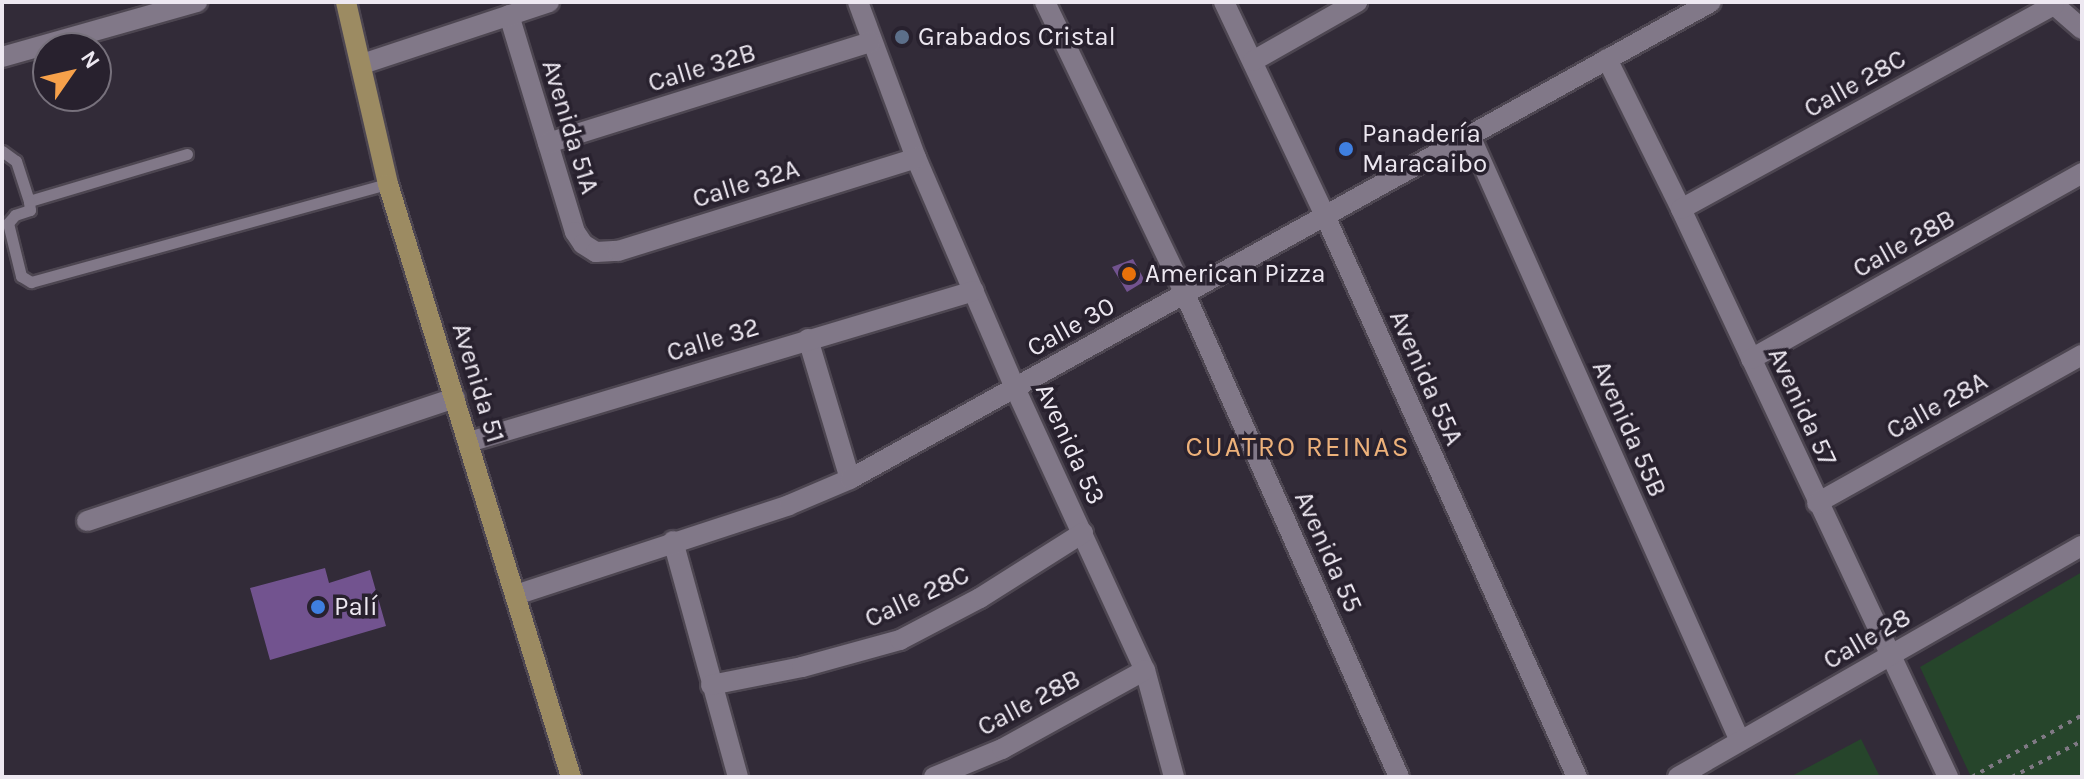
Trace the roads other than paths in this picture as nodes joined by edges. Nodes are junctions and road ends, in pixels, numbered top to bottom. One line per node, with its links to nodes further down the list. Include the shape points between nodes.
1 (197, 2): 13 (street)
2 (346, 2): 16 (street, Avenida 51)
3 (549, 2): 10 (street)
4 (858, 2): 12 (street, Avenida 53)
5 (1045, 2): 29 (street, Avenida 55)
6 (1224, 2): 15 (street, Avenida 55A)
7 (1357, 2): 15 (street)
8 (1711, 2): 14 (street, Calle 30)
9 (2053, 4): 11 (street); 25 (street, Calle 28C)
10 (509, 15): 16 (street); 18 (street, Avenida 51A)
11 (2082, 29)
12 (871, 42): 18 (street, Calle 32B); 21 (street, Avenida 53)
13 (2, 57)
14 (1607, 59): 17 (street, Calle 30); 25 (street, Avenida 57)
15 (1253, 61): 26 (street, Avenida 55A)
16 (362, 64): 23 (street, Avenida 51)
17 (1471, 138): 26 (street, Calle 30); 46 (street, Avenida 55B)
18 (548, 143): 27 (street, Avenida 51A, via 575,232)
19 (2, 151): 24 (lane, via 16,161)
20 (187, 154): 24 (lane)
21 (916, 158): 27 (street, Calle 32A, via 618,251); 28 (street, Avenida 53)
22 (2082, 173): 32 (street, Calle 28B)
23 (388, 184): 24 (lane, via 31,282 21,276 8,223 30,210); 34 (street, Avenida 51)
24 (29, 201)
25 (1681, 209): 32 (street, Avenida 57)
26 (1326, 218): 29 (street, Calle 30); 52 (street, Avenida 55A)
27 (590, 249)
28 (974, 291): 30 (street, Calle 32); 33 (street, Avenida 53)
29 (1185, 294): 33 (street, Calle 30); 51 (street, Avenida 55)
30 (808, 339): 35 (street, Calle 32); 36 (street)
31 (2082, 355): 37 (street, Calle 28A)
32 (1751, 359): 37 (street, Avenida 57)
33 (1015, 388): 36 (street, Calle 30); 39 (street, Avenida 53)
34 (455, 398): 35 (street, Avenida 51); 38 (street)
35 (469, 442): 42 (street, Avenida 51)
36 (850, 479): 40 (street, Calle 30, via 789,505)
37 (1817, 503): 43 (street, Avenida 57)
38 (87, 521)
39 (1083, 533): 44 (street, Avenida 53); 45 (street, Calle 28C, via 980,598 900,640)
40 (673, 541): 42 (street, Calle 30); 45 (street)
41 (2082, 546): 43 (street, Calle 28)
42 (516, 595): 47 (street, Avenida 51)
43 (1890, 655): 46 (street, Calle 28); 54 (street, Avenida 57)
44 (1145, 670): 49 (street, Calle 28B, via 1002,749); 50 (street, Avenida 53)
45 (711, 685): 48 (street)
46 (1740, 741): 53 (street, Calle 28)
47 (566, 775)
48 (738, 777)
49 (934, 777)
50 (1174, 777)
51 (1399, 777)
52 (1577, 777)
53 (1678, 777)
54 (1948, 777)

